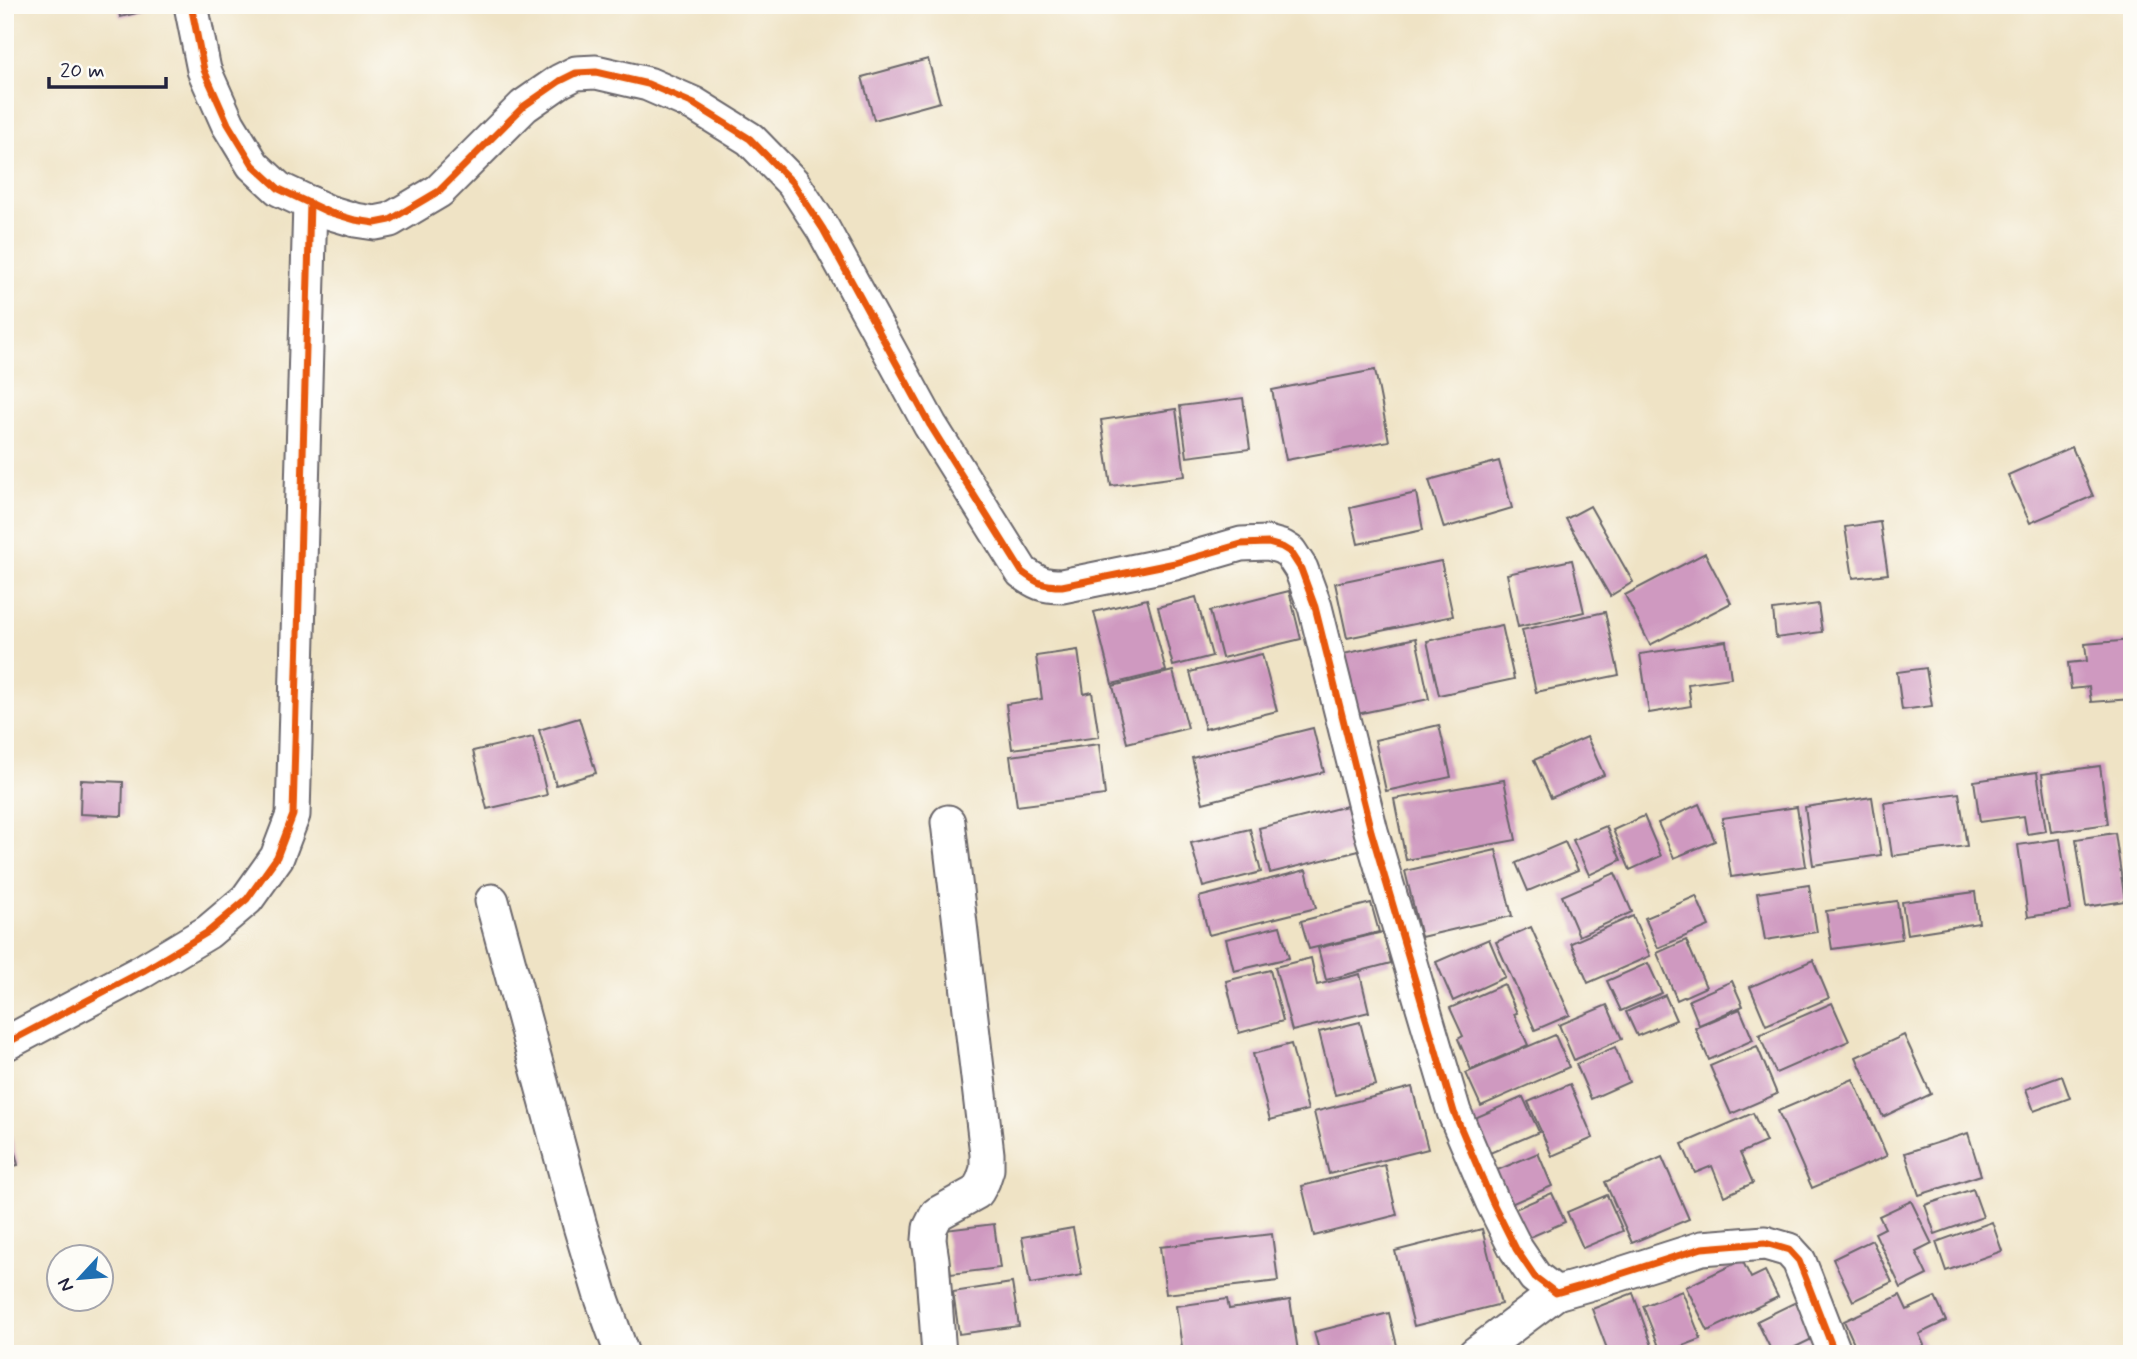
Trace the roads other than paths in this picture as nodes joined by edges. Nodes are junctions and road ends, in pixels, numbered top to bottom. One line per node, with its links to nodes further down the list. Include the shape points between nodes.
1 (191, 5): 2 (street, via 204,70 228,124 253,165 279,189)
2 (310, 202): 5 (street, via 293,815 276,857 247,899 208,932); 6 (street, via 355,220 390,220 439,191 524,106 560,81 576,73 596,72 648,84 694,104 750,139 793,183 930,425 1022,572 1045,586 1062,586 1254,542 1290,552 1315,607 1371,831 1454,1112 1516,1250 1535,1277)
3 (948, 822): 8 (street, via 987,1169 977,1192 937,1214 930,1228)
4 (492, 901): 7 (street, via 580,1226)
5 (5, 1044)
6 (1556, 1293): 9 (street); 10 (street, via 1702,1248 1765,1243 1789,1250 1799,1261)
7 (622, 1354)
8 (939, 1354)
9 (1475, 1354)
10 (1835, 1354)

